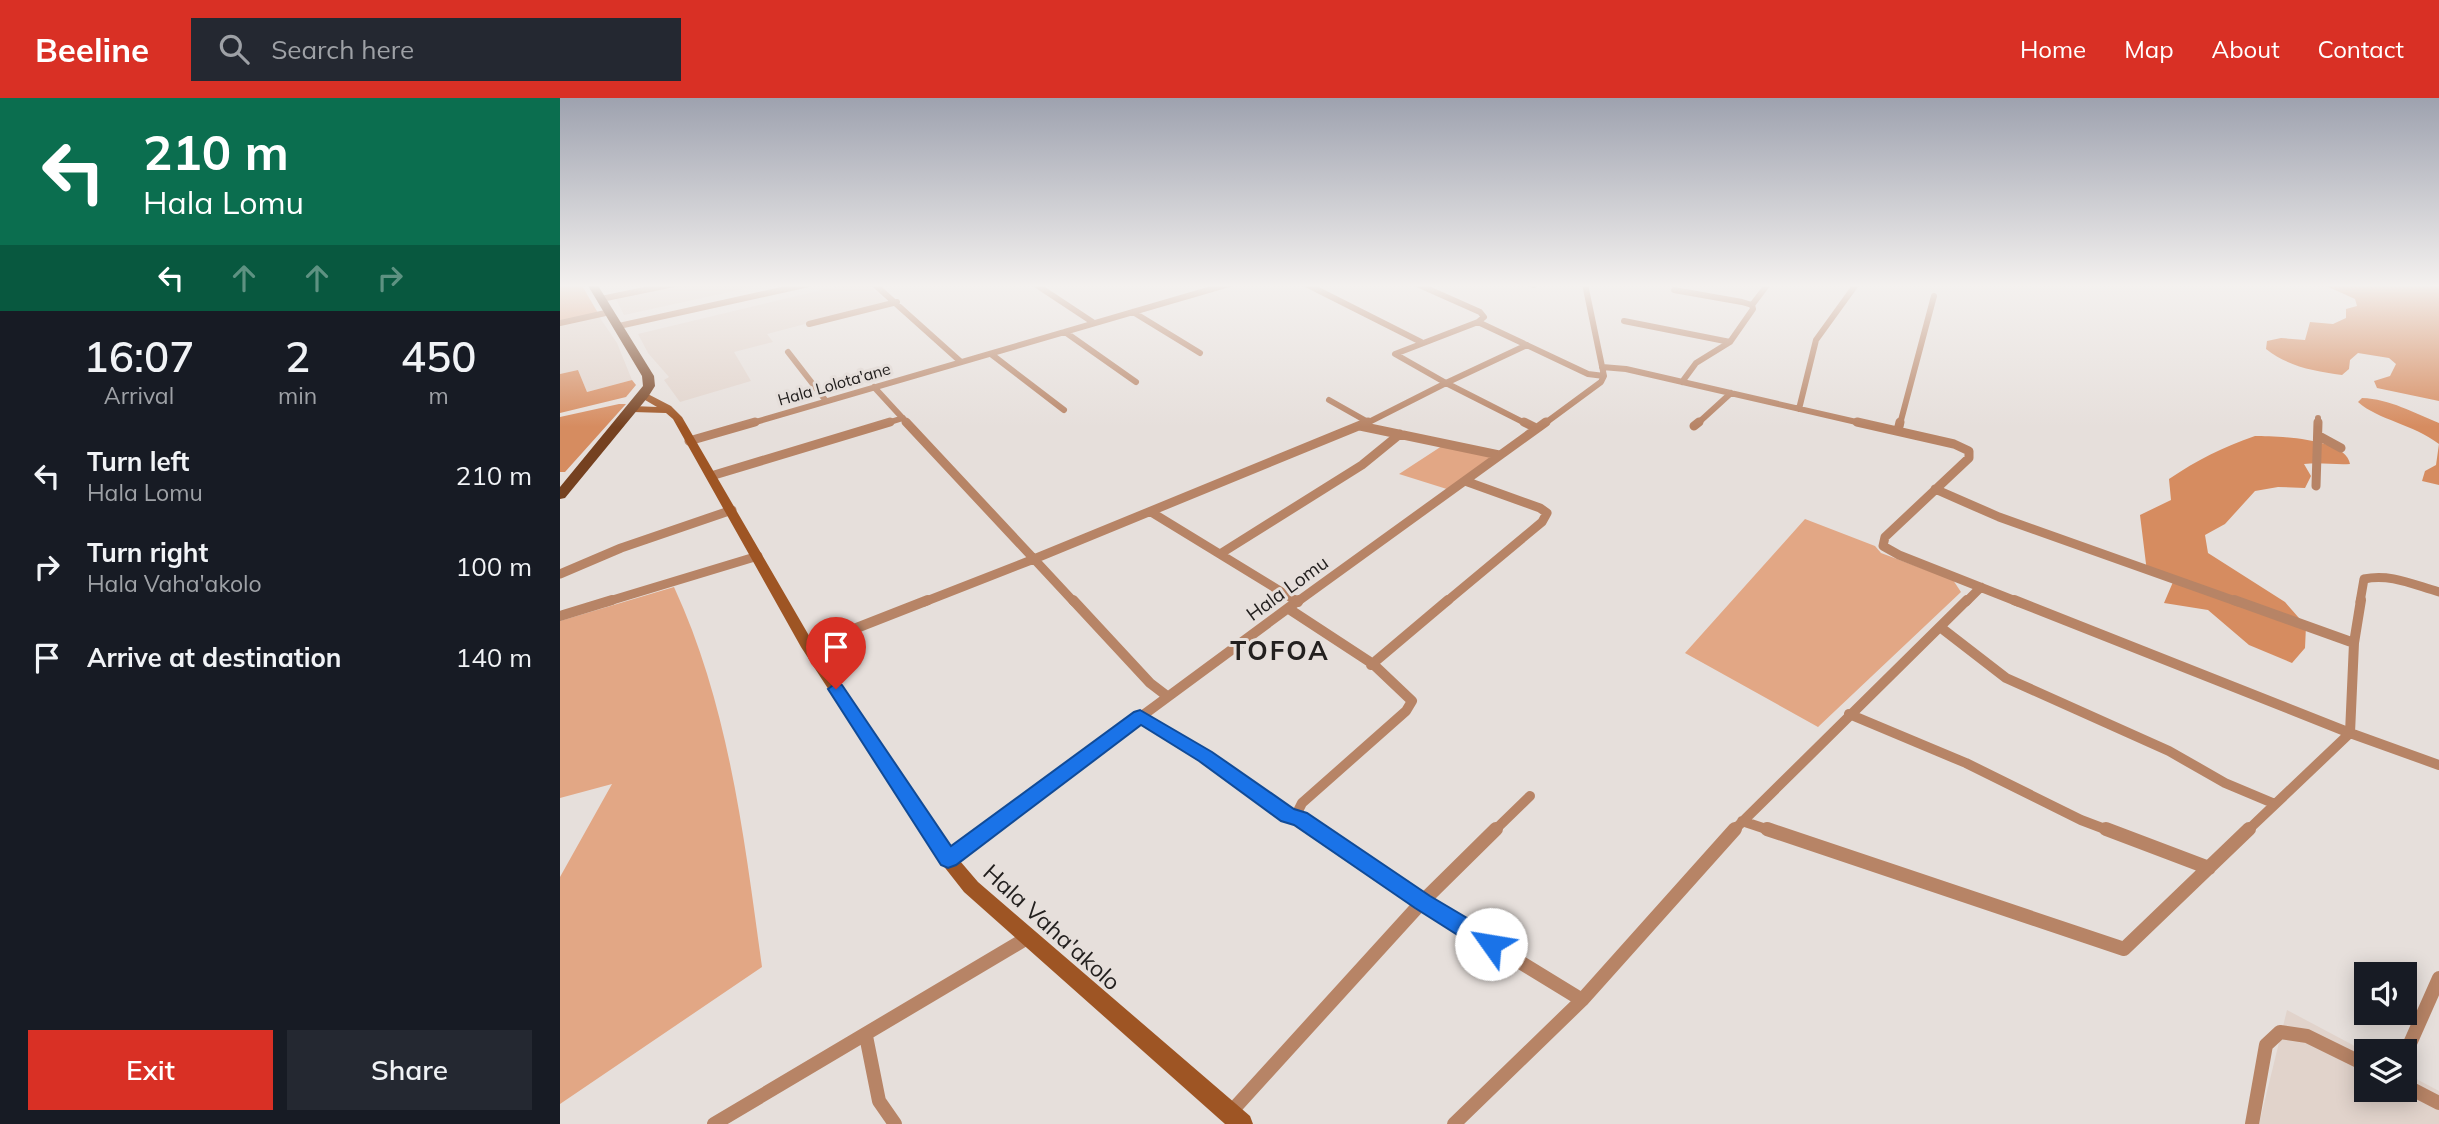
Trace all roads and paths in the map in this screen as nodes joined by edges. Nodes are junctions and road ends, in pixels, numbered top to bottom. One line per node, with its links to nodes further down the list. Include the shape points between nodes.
1 (622, 332): 26 (main road, via 648,376)
2 (929, 332): 19 (street)
3 (1065, 332): 18 (street, Hala Lolota'ane); 21 (street)
4 (1165, 332): 17 (street)
5 (1401, 332): 13 (street)
6 (1450, 332): 13 (street)
7 (1499, 332): 15 (street)
8 (1595, 332): 20 (street)
9 (1679, 332): 14 (street)
10 (1737, 332): 14 (street)
11 (1822, 332): 31 (street)
12 (1924, 332): 38 (street)
13 (1421, 342): 23 (street, via 1395,354)
14 (1730, 342): 22 (street, via 1696,363)
15 (1527, 345): 20 (street, via 1588,373); 23 (street)
16 (788, 352): 28 (street)
17 (1200, 353)
18 (991, 354): 19 (street, Hala Lolota'ane); 32 (street)
19 (961, 362): 24 (street, Hala Lolota'ane)
20 (1603, 372): 22 (street, via 1626,369); 37 (street, Hala Lomu, via 1601,382)
21 (1136, 382)
22 (1682, 382): 25 (street)
23 (1446, 383): 35 (street); 37 (street)
24 (874, 387): 28 (street, Hala Lolota'ane); 33 (street)
25 (1731, 393): 31 (street); 36 (street)
26 (644, 395): 29 (main road); 30 (main road, Hala Vaha'akolo)
27 (1329, 400): 35 (street)
28 (826, 401): 41 (street, Hala Lolota'ane)
29 (633, 409): 30 (main road); 48 (main road)
30 (670, 410): 41 (main road, Hala Vaha'akolo)
31 (1799, 410): 38 (street)
32 (1064, 411)
33 (904, 418): 44 (street); 53 (street)
34 (2318, 418): 40 (street)
35 (1364, 424): 39 (street); 50 (street)
36 (1694, 426)
37 (1536, 428): 43 (street, Hala Lomu)
38 (1898, 431): 47 (street, via 1969,451 1969,458)
39 (1400, 433): 43 (street); 51 (street, via 1362,465)
40 (2319, 436): 42 (street); 46 (street)
41 (689, 441): 44 (main road, Hala Vaha'akolo)
42 (2341, 448)
43 (1500, 455): 45 (street, Hala Lomu)
44 (711, 476): 49 (main road, Hala Vaha'akolo)
45 (1465, 481): 57 (street, Hala Lomu); 62 (street, via 1547,513 1542,522)
46 (2316, 486)
47 (1936, 489): 55 (street, via 1885,537 1883,546); 60 (street, via 1999,517)
48 (560, 495)
49 (732, 510): 52 (main road, Hala Vaha'akolo); 54 (street)
50 (1151, 512): 51 (street); 53 (street)
51 (1220, 554): 57 (street)
52 (758, 556): 58 (street); 61 (main road, Hala Vaha'akolo)
53 (1034, 559): 61 (street); 63 (street)
54 (560, 574)
55 (1981, 587): 59 (street); 66 (street)
56 (2439, 592): 60 (street, via 2386,578 2364,579)
57 (1293, 606): 62 (street); 63 (street, Hala Lomu)
58 (560, 616)
59 (1940, 626): 64 (street); 69 (street, via 2006,678)
60 (2354, 643): 66 (street)
61 (808, 647): 72 (main road, Hala Vaha'akolo)
62 (1371, 665): 70 (street, via 1412,701 1302,803)
63 (1167, 696): 65 (street, Hala Lomu)
64 (1849, 714): 71 (street); 73 (street, via 1966,763 2081,820)
65 (1140, 716): 70 (street, via 1288,816); 72 (street, Hala Lomu)
66 (2350, 733): 67 (street); 69 (street)
67 (2439, 765)
68 (1530, 796): 74 (street)
69 (2275, 804): 73 (street)
70 (1300, 818): 74 (street)
71 (1742, 821): 73 (street, via 2124,949); 77 (street)
72 (948, 859): 75 (main road, Hala Vaha'akolo, via 971,887)
73 (2209, 868)
74 (1422, 902): 77 (street); 83 (street)
75 (1027, 938): 78 (street); 83 (main road, Hala Vaha'akolo)
76 (2439, 978): 79 (street)
77 (1582, 1000): 86 (street)
78 (866, 1036): 84 (street); 85 (street, via 879,1101)
79 (2412, 1039)
80 (2354, 1059): 87 (street, via 2307,1036 2280,1031 2266,1045)
81 (2417, 1091): 82 (street)
82 (2439, 1102)
83 (1236, 1119)
84 (714, 1124)
85 (895, 1124)
86 (1454, 1124)
87 (2252, 1124)

